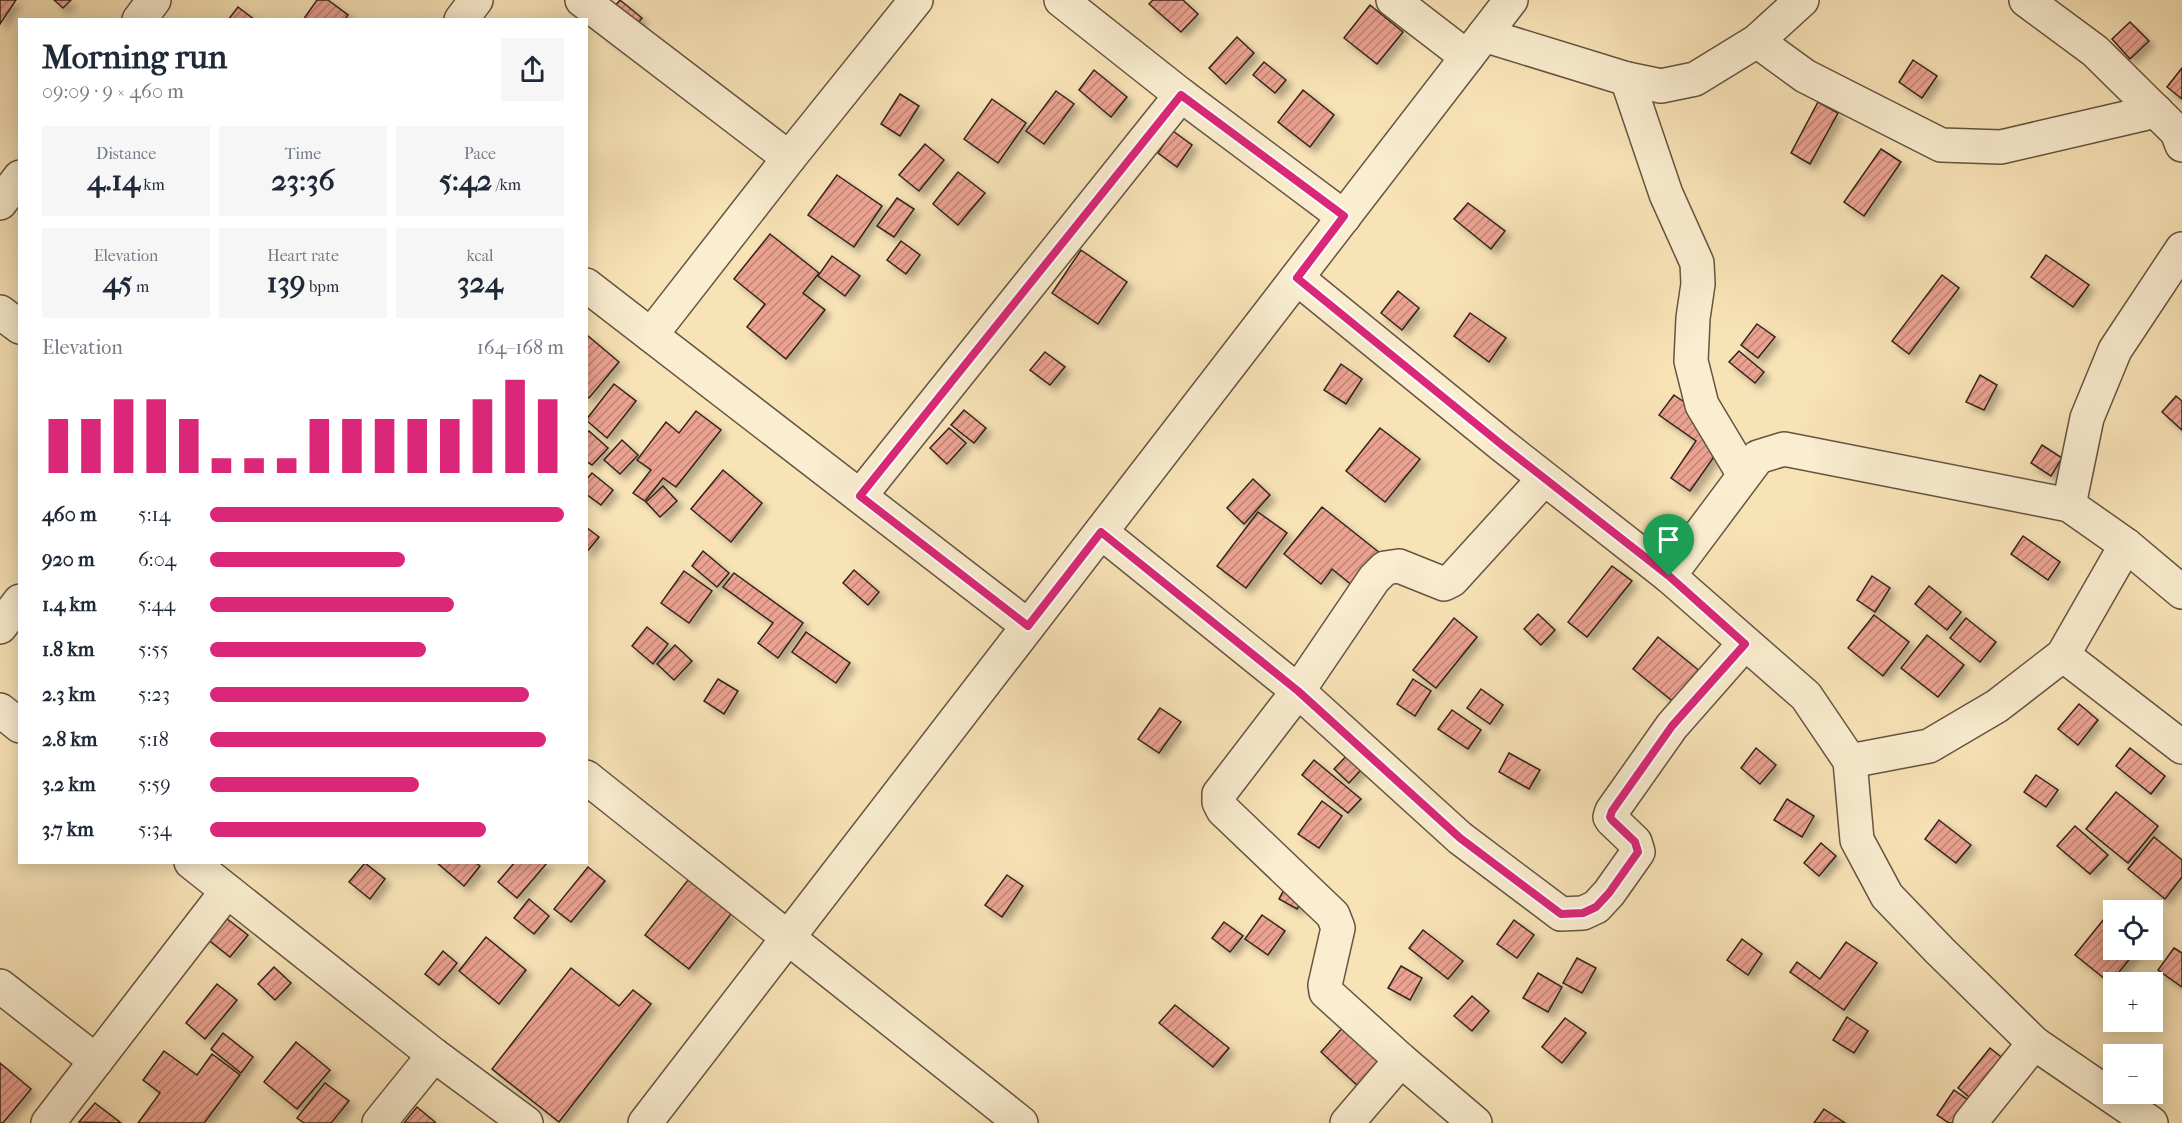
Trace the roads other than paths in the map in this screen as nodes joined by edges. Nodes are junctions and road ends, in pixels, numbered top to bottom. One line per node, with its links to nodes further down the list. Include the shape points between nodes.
1 (154, 0): 10 (street)
2 (476, 0): 11 (street)
3 (582, 0): 18 (street)
4 (915, 0): 18 (street)
5 (1061, 0): 15 (street)
6 (1393, 0): 13 (street)
7 (1511, 0): 13 (street)
8 (1802, 0): 12 (street)
9 (2026, 0): 16 (street, via 2095,51)
10 (140, 18)
11 (462, 18)
12 (1757, 41): 14 (street, via 1695,79 1661,86); 16 (street, via 1805,76 1941,145 2001,147)
13 (1476, 46): 14 (street); 21 (street)
14 (1627, 79): 28 (street, via 1666,194 1697,263 1691,361 1702,405)
15 (1181, 95): 21 (street); 30 (street)
16 (2156, 111): 17 (street, via 2177,132)
17 (2182, 146)
18 (789, 158): 27 (street)
19 (18, 180): 20 (street)
20 (0, 202)
21 (1344, 216): 23 (street)
22 (2182, 249): 31 (street, via 2115,350 2087,418)
23 (1297, 278): 29 (street); 32 (street)
24 (588, 287): 27 (street)
25 (0, 312): 26 (street)
26 (18, 326)
27 (651, 335): 30 (street)
28 (1744, 475): 31 (street, via 1758,457 1784,449); 34 (street)
29 (1544, 479): 34 (street); 41 (street, via 1452,580 1444,584 1400,566 1385,568)
30 (860, 496): 37 (street)
31 (2069, 505): 33 (street)
32 (1101, 532): 37 (street); 41 (street)
33 (2126, 545): 35 (street); 40 (street)
34 (1669, 576): 39 (street)
35 (2182, 592)
36 (18, 604): 38 (street)
37 (1028, 626): 49 (street)
38 (0, 627)
39 (1745, 644): 41 (street, via 1672,726 1612,811 1610,817 1635,842 1638,852 1609,893 1596,907 1583,913 1561,914 1460,838); 45 (street, via 1806,696)
40 (2063, 655): 44 (street); 45 (street, via 1997,706 1929,746)
41 (1298, 691): 53 (street, via 1219,794 1219,802 1333,915 1338,928 1326,992)
42 (0, 710): 43 (street)
43 (18, 724)
44 (2182, 747)
45 (1850, 761): 51 (street, via 1857,840 1887,896)
46 (588, 779): 49 (street)
47 (193, 864): 48 (street)
48 (227, 891): 52 (street); 54 (street)
49 (788, 938): 58 (street); 59 (street)
50 (0, 986): 54 (street)
51 (2034, 1043): 62 (street); 63 (street)
52 (434, 1055): 56 (street); 57 (street)
53 (1401, 1060): 60 (street); 61 (street)
54 (96, 1061): 55 (street)
55 (48, 1123)
56 (379, 1123)
57 (526, 1123)
58 (645, 1123)
59 (1021, 1123)
60 (1347, 1123)
61 (1475, 1123)
62 (1970, 1123)
63 (2151, 1123)

